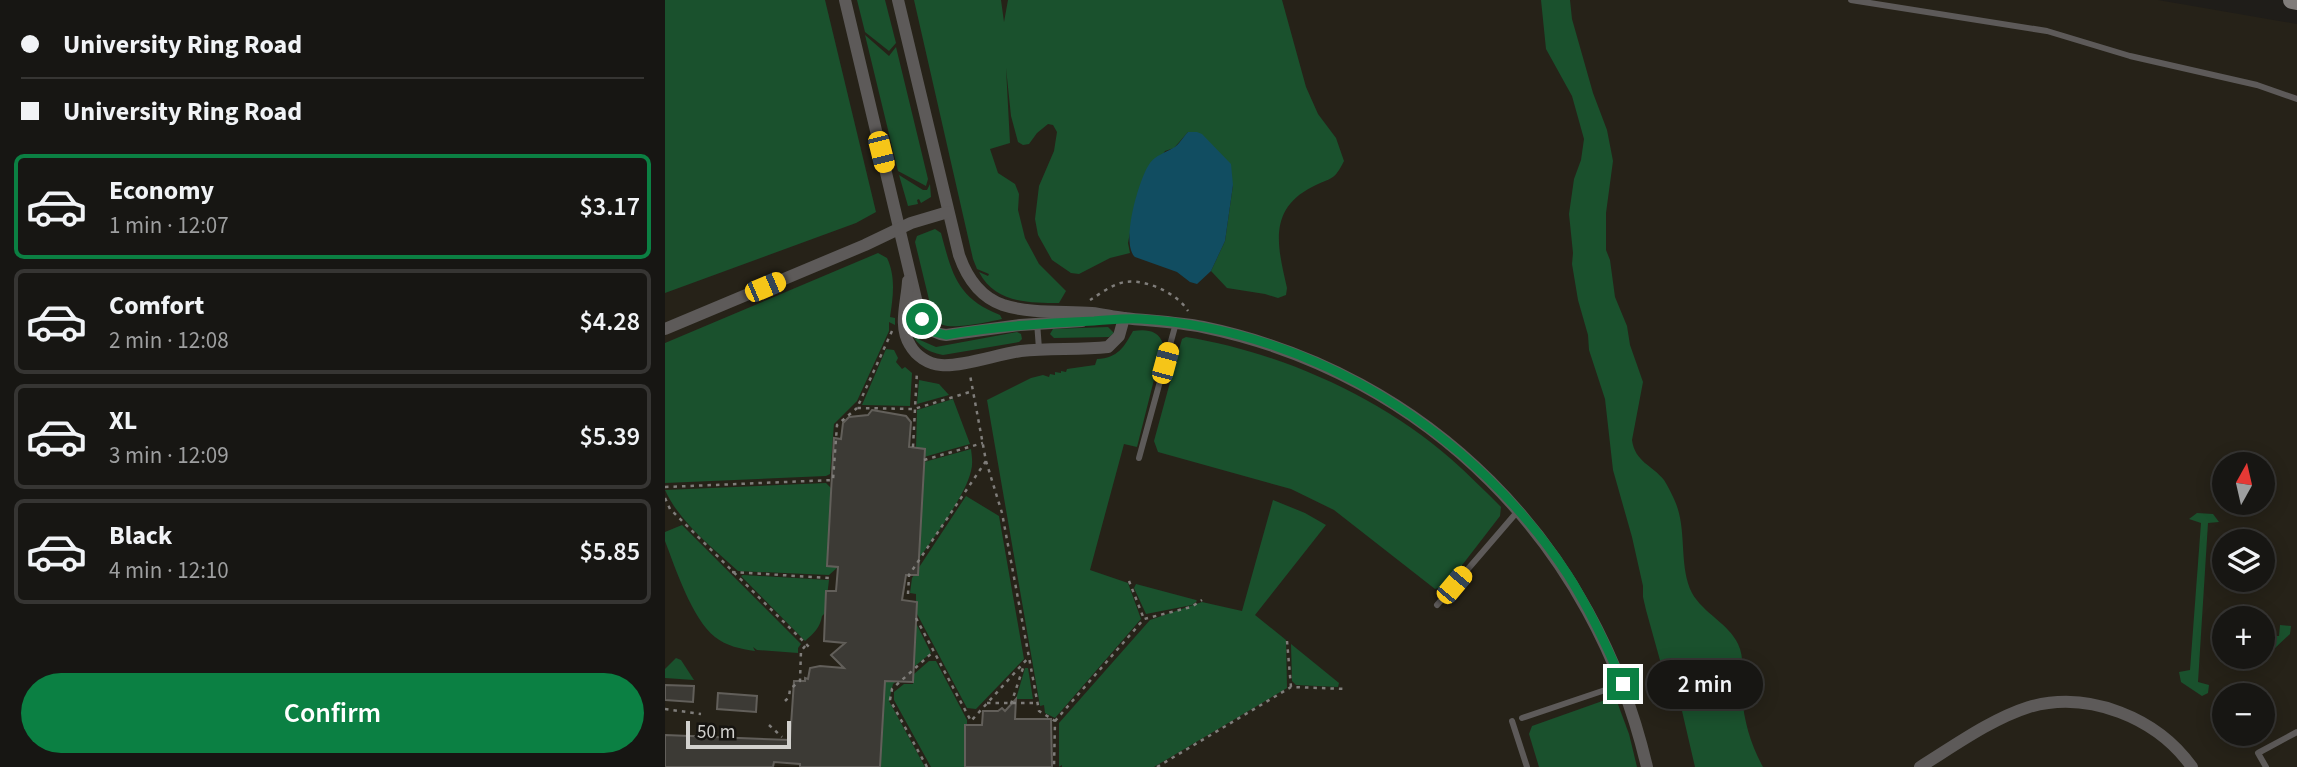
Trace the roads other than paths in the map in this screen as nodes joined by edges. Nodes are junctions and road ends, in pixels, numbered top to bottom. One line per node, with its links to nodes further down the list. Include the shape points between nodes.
1 (845, 0): 8 (street)
2 (898, 0): 7 (street)
3 (1851, 0): 6 (lane, via 2046,31)
4 (2292, 0): 5 (main road)
5 (2297, 1)
6 (2297, 99)
7 (949, 212): 8 (street); 10 (street, via 962,263 978,289 1004,305)
8 (899, 228): 9 (street); 14 (street)
9 (908, 262): 12 (street, via 922,319 934,332 946,335); 15 (street, via 904,328 911,347 925,360 952,365)
10 (1036, 309): 11 (street); 12 (lane)
11 (1124, 318): 12 (street); 13 (street); 15 (street, via 1119,336 1108,347)
12 (1037, 323): 15 (lane)
13 (1176, 323): 16 (lane); 17 (street, via 1286,350 1370,389 1457,450)
14 (665, 330)
15 (1039, 350)
16 (1139, 458)
17 (1518, 510): 18 (lane); 19 (street, via 1574,585)
18 (1437, 605)
19 (1623, 684): 20 (lane); 24 (street)
20 (1522, 718)
21 (1513, 721): 23 (lane)
22 (2297, 732): 27 (lane, via 2258,753)
23 (1527, 767)
24 (1647, 767)
25 (1920, 767): 26 (street, via 2010,716 2059,703 2090,704 2139,721 2159,732)
26 (2192, 767)
27 (2266, 767)

